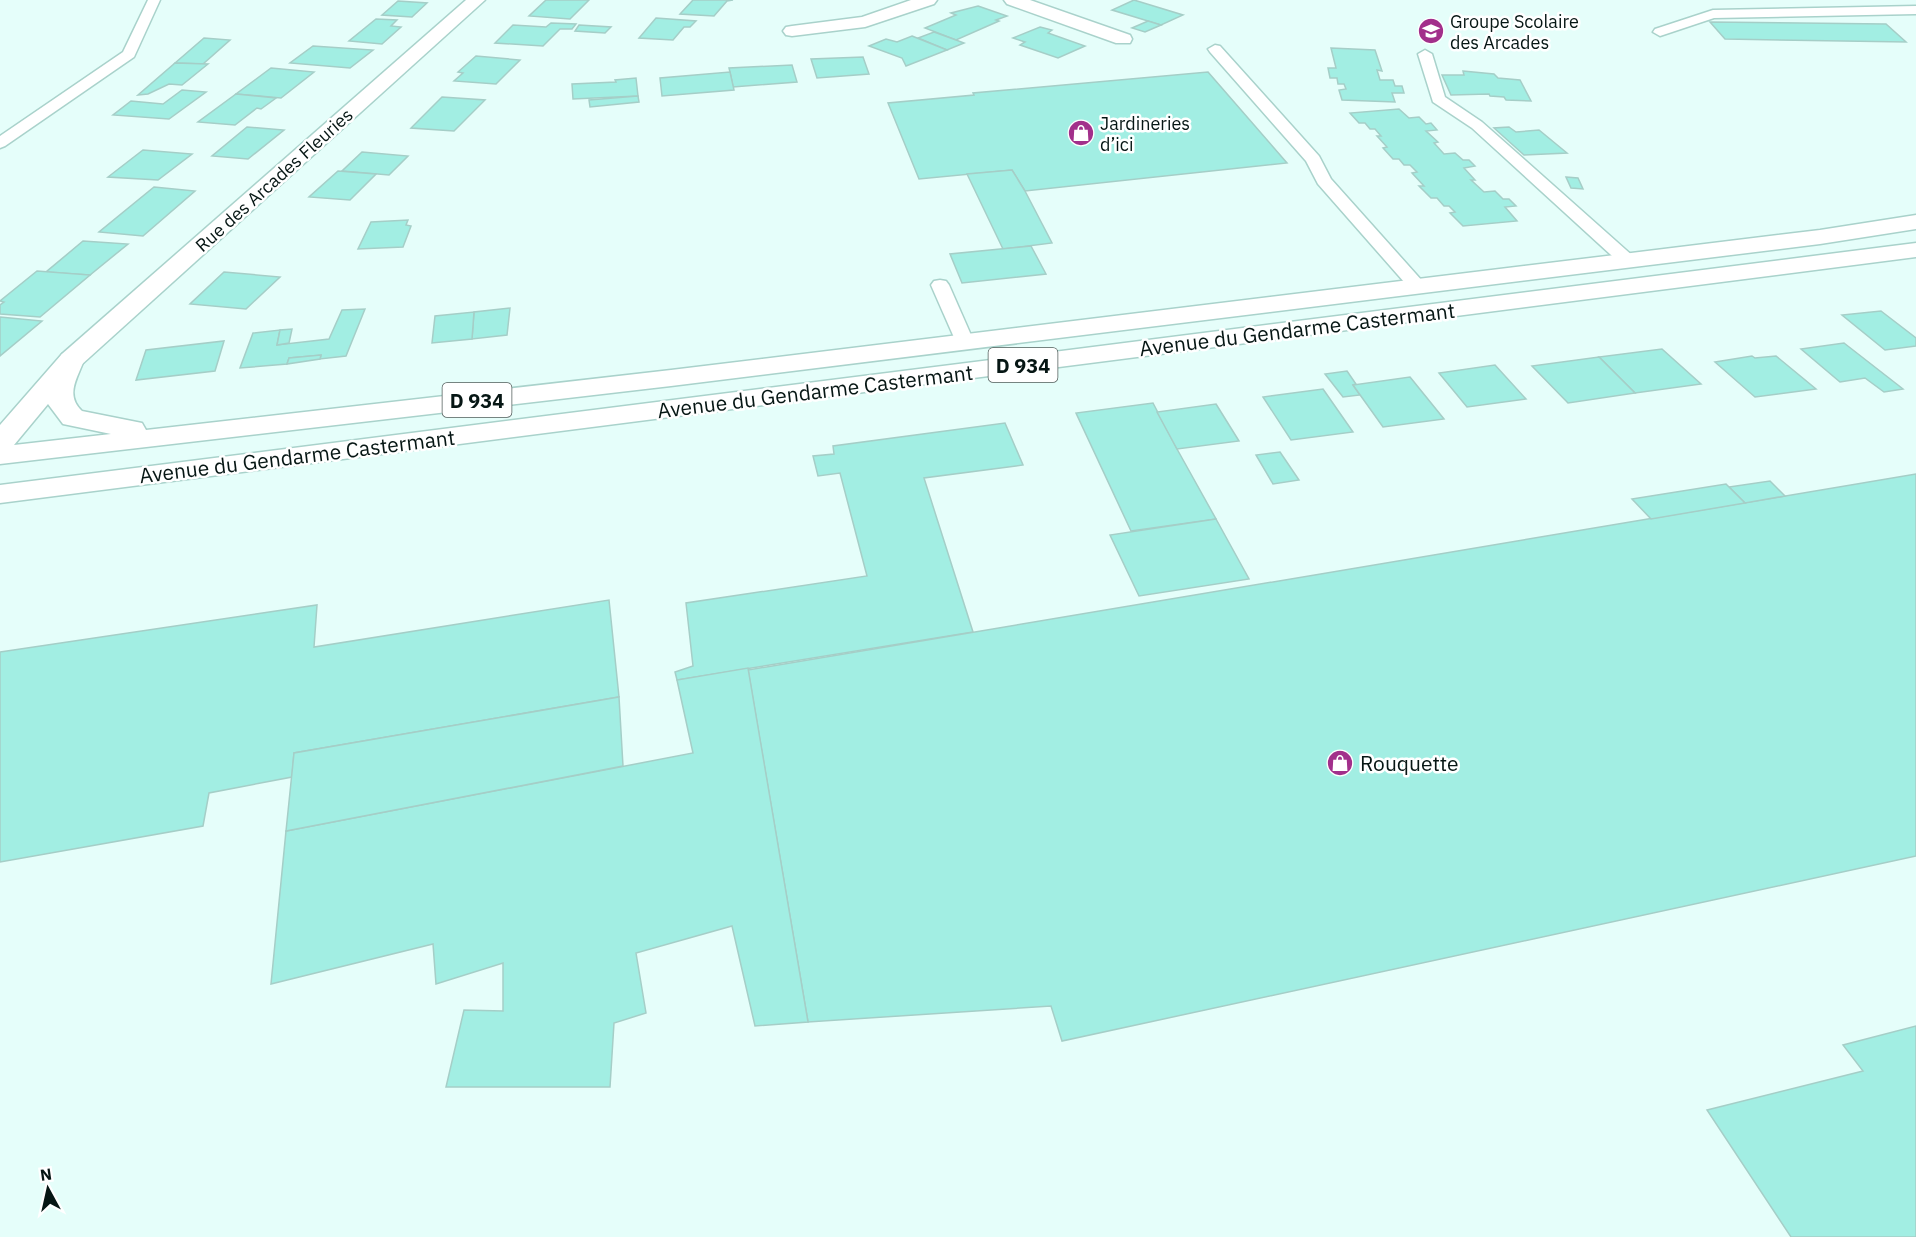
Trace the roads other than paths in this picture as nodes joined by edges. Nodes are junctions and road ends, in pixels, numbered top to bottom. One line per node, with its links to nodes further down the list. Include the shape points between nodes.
1 (154, 0): 11 (lane, via 129,54)
2 (476, 0): 18 (main road, Rue des Arcades Fleuries)
3 (928, 0): 6 (main road, via 865,22)
4 (1013, 0): 8 (main road)
5 (1916, 10): 7 (lane, via 1713,14)
6 (792, 31)
7 (1660, 33)
8 (1123, 39)
9 (1215, 50): 16 (lane, via 1313,159 1324,182)
10 (1425, 54): 14 (lane, via 1438,99 1477,125)
11 (0, 143)
12 (1916, 222): 14 (main road, Avenue du Gendarme Castermant / D 934)
13 (1916, 250): 23 (main road, Avenue du Gendarme Castermant / D 934)
14 (1628, 261): 16 (main road, Avenue du Gendarme Castermant / D 934)
15 (940, 285): 17 (lane)
16 (1418, 287): 17 (main road, Avenue du Gendarme Castermant / D 934)
17 (965, 342): 20 (main road, Avenue du Gendarme Castermant / D 934)
18 (72, 360): 19 (main road); 20 (main road, via 59,400 70,416 123,429); 21 (main road)
19 (0, 411)
20 (188, 432): 22 (main road, Avenue du Gendarme Castermant / D 934)
21 (0, 443)
22 (0, 455)
23 (0, 494)

